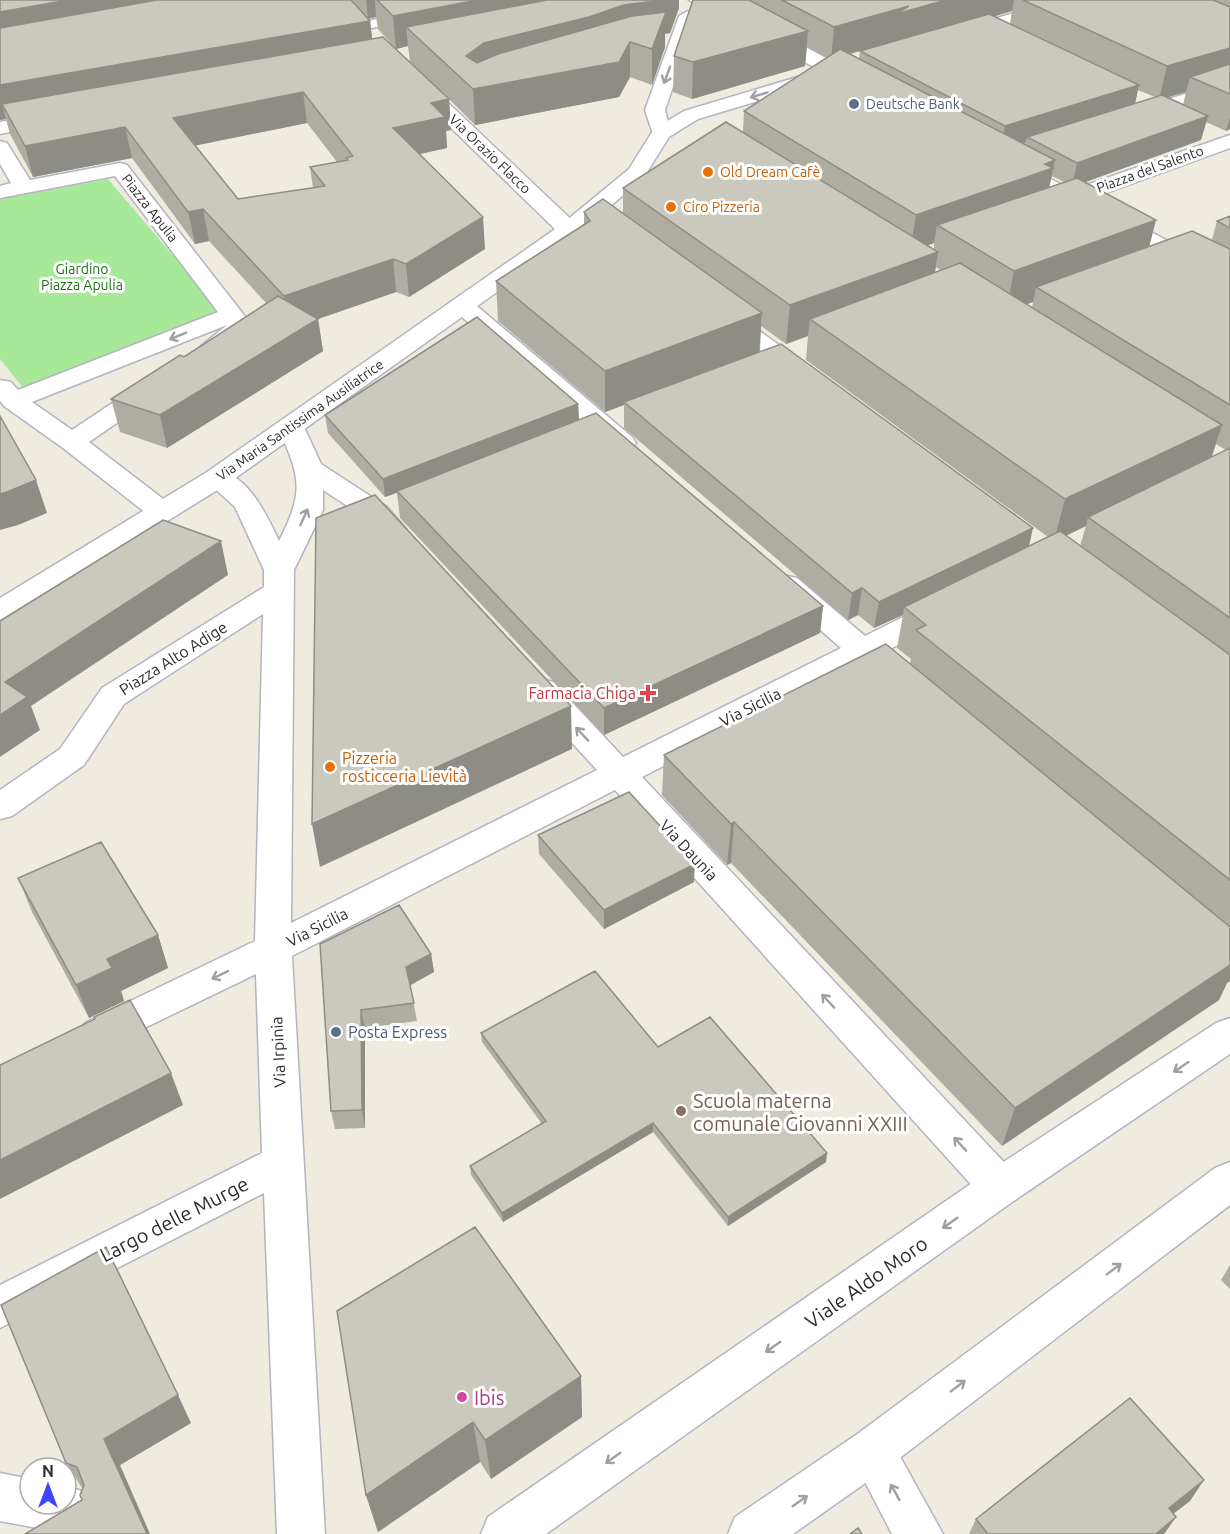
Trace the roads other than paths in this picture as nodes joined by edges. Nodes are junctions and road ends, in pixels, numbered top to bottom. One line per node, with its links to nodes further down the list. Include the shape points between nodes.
1 (692, 0): 23 (street, one-way to 23, via 673,39 655,110)
2 (698, 0): 13 (street, via 721,9)
3 (1082, 7): 7 (street); 8 (street)
4 (345, 9): 6 (street)
5 (427, 14): 6 (lane)
6 (361, 26): 10 (street)
7 (987, 27): 8 (street); 9 (street)
8 (1011, 38): 11 (street)
9 (944, 40)
10 (380, 46)
11 (957, 54)
12 (405, 72): 32 (street, Via Orazio Flacco)
13 (836, 82): 14 (street, via 858,75); 23 (street, one-way to 23, via 692,115)
14 (880, 86)
15 (1230, 86): 17 (street)
16 (1137, 98): 17 (street)
17 (1158, 108): 19 (street); 20 (street)
18 (69, 116): 21 (street)
19 (1112, 123)
20 (1187, 123)
21 (0, 128)
22 (1207, 132): 25 (street)
23 (661, 134): 24 (street); 32 (street, Via Maria Santissima Ausiliatrice, via 637,173)
24 (695, 135)
25 (1228, 141): 30 (street, Piazza del Salento)
26 (0, 147): 28 (street)
27 (1021, 152): 30 (street, via 994,157)
28 (24, 187): 29 (street, Piazza Apulia); 39 (street, Piazza Apulia, via 120,169)
29 (0, 192)
30 (1071, 198): 31 (street, Piazza del Salento, via 1062,209); 34 (street)
31 (1040, 217)
32 (589, 224): 38 (street, Via Maria Santissima Ausiliatrice)
33 (1211, 247): 34 (street)
34 (1183, 257): 35 (street); 36 (street)
35 (1151, 269)
36 (1230, 282)
37 (704, 300): 40 (street)
38 (463, 306): 42 (street, Via Maria Santissima Ausiliatrice); 44 (street)
39 (232, 315): 41 (street, one-way to 41); 43 (street, via 242,328)
40 (827, 391)
41 (7, 393): 43 (street)
42 (291, 428): 45 (street); 46 (street, Via Maria Santissima Ausiliatrice)
43 (72, 442): 47 (street)
44 (646, 463)
45 (310, 469): 48 (street, via 388,509); 50 (street, one-way to 45, via 309,510)
46 (217, 478): 47 (street, Via Maria Santissima Ausiliatrice); 50 (street, via 247,503)
47 (161, 511): 52 (street, Via Maria Santissima Ausiliatrice)
48 (410, 549)
49 (770, 570): 53 (street)
50 (278, 580): 57 (street, Piazza Alto Adige, via 113,696 72,757); 58 (street, Via Irpinia)
51 (967, 598): 53 (street, Via Sicilia)
52 (0, 611)
53 (861, 650): 55 (street); 56 (street, Via Sicilia)
54 (524, 672): 56 (street, Via Daunia, one-way to 54)
55 (898, 681)
56 (619, 774): 58 (street, Via Sicilia); 63 (street, Via Daunia, one-way to 56)
57 (0, 807)
58 (273, 949): 60 (street, one-way to 60); 61 (street, Via Irpinia)
59 (1230, 1034): 63 (street, Viale Aldo Moro, one-way to 63)
60 (73, 1047)
61 (283, 1163): 64 (street, Largo delle Murge); 68 (street, Via Irpinia)
62 (1230, 1181): 65 (street, one-way to 62)
63 (1000, 1187): 69 (street, Viale Aldo Moro, one-way to 69)
64 (0, 1307)
65 (872, 1451): 70 (street, one-way to 65); 71 (street, one-way to 65)
66 (0, 1497): 67 (street)
67 (18, 1500)
68 (301, 1534)
69 (505, 1534)
70 (752, 1534)
71 (919, 1534)

